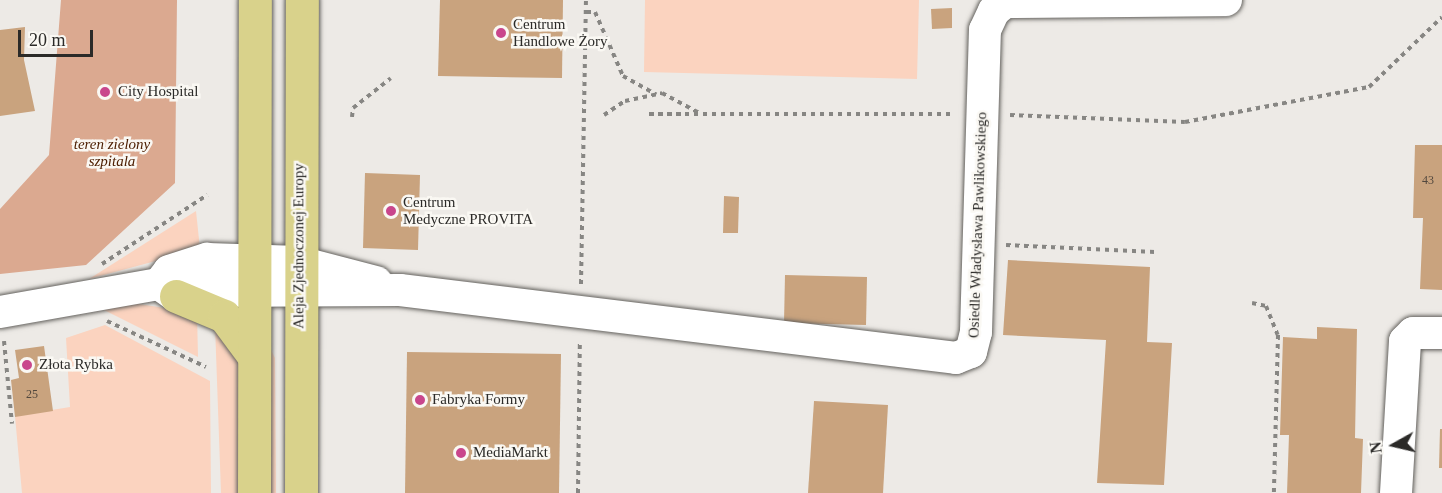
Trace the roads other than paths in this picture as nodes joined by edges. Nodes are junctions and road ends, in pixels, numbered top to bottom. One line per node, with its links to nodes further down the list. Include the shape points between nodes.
1 (255, 0): 4 (main road)
2 (302, 0): 5 (main road, Aleja Zjednoczonej Europy)
3 (1226, 0): 5 (street, Osiedle Władysława Pawlikowskiego, via 1005,2 985,30 976,332 971,352 956,358)
4 (253, 278): 5 (street, Osiedle Władysława Pawlikowskiego); 6 (street, Osiedle Władysława Pawlikowskiego, via 191,291); 9 (main road)
5 (299, 278): 11 (main road, Aleja Zjednoczonej Europy)
6 (167, 290): 7 (street, Osiedle Władysława Pawlikowskiego, via 83,298); 9 (main road, via 224,316)
7 (6, 325)
8 (1442, 333): 12 (street, via 1413,333 1405,341)
9 (253, 355): 10 (main road)
10 (254, 493)
11 (301, 493)
12 (1396, 493)

